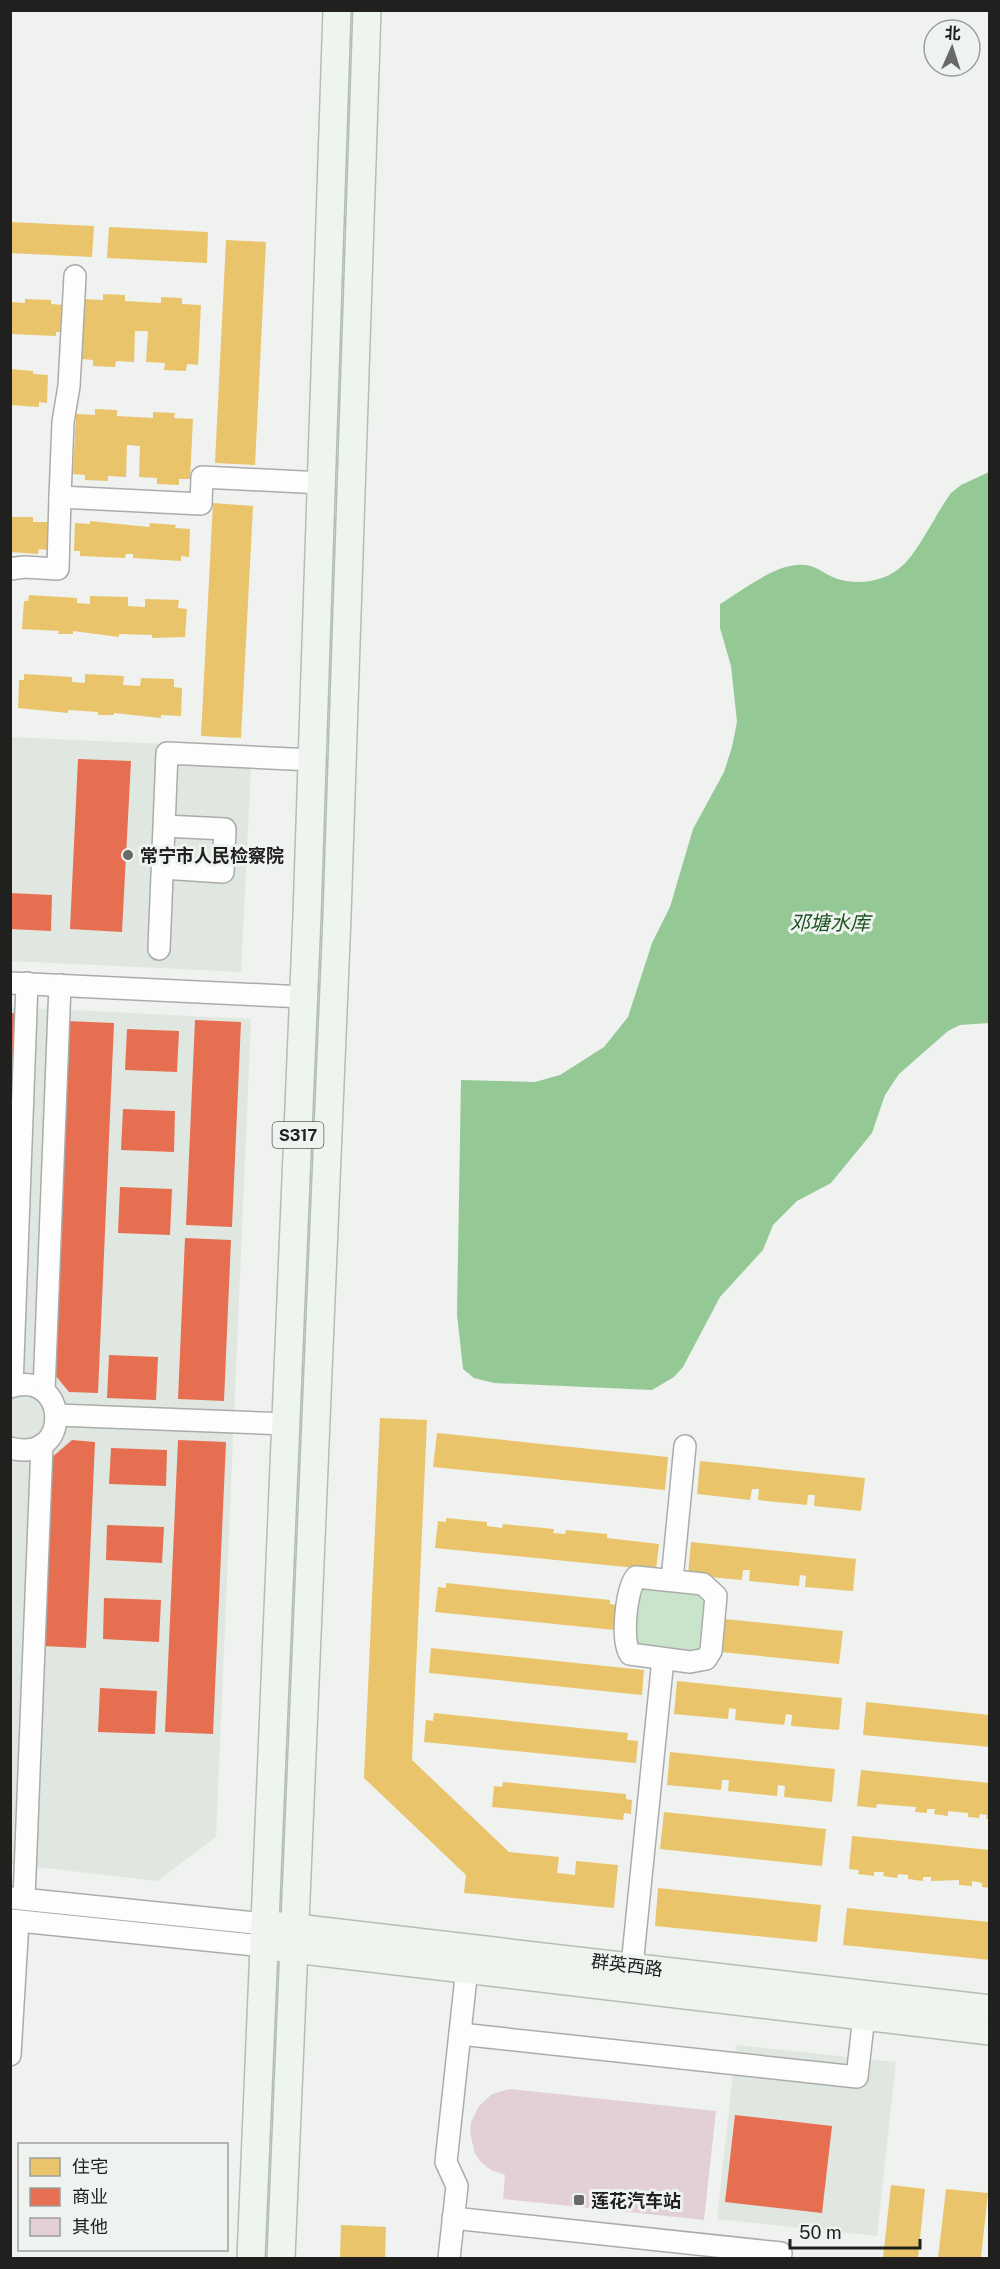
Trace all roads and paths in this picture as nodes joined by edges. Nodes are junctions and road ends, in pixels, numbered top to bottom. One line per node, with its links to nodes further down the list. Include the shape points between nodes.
1 (338, 10): 4 (main road, S317)
2 (367, 10): 26 (main road, S317, via 337,916)
3 (75, 276): 5 (street)
4 (322, 483): 5 (street, via 202,477 201,504); 7 (main road, S317)
5 (60, 497): 6 (street, via 58,568)
6 (10, 569)
7 (312, 760): 8 (street, via 167,753); 13 (main road, S317)
8 (165, 826): 9 (street); 9 (street, via 225,829 223,872)
9 (163, 868): 10 (street)
10 (159, 949)
11 (19, 983): 12 (street); 14 (street)
12 (60, 985): 13 (street); 15 (street)
13 (304, 997): 17 (main road, S317)
14 (11, 1386): 15 (street, via 29,1385)
15 (44, 1391): 16 (street)
16 (57, 1415): 17 (street); 18 (street, via 54,1432)
17 (286, 1424): 25 (main road, S317)
18 (42, 1445): 20 (street, via 32,1450); 23 (street)
19 (685, 1446): 21 (street)
20 (10, 1448)
21 (672, 1580): 22 (street, via 636,1577 630,1584 626,1648 630,1654); 22 (street, via 703,1584 716,1596 711,1651 699,1662)
22 (663, 1659): 27 (street)
23 (17, 1898): 25 (street)
24 (14, 1920): 25 (street); 33 (street)
25 (265, 1935): 26 (main road); 35 (main road, S317)
26 (294, 1938): 27 (main road, 群英西路); 28 (main road, 群英西路); 36 (main road, S317)
27 (632, 1966): 29 (main road, 群英西路)
28 (467, 1968): 30 (main road, 群英西路); 32 (street)
29 (990, 2009)
30 (864, 2016): 31 (main road, 群英西路); 32 (street, via 857,2077)
31 (990, 2031)
32 (460, 2034): 34 (street, via 446,2162 457,2186)
33 (10, 2055)
34 (453, 2218): 37 (street); 38 (street, via 781,2253)
35 (251, 2259)
36 (281, 2259)
37 (449, 2259)
38 (780, 2259)

